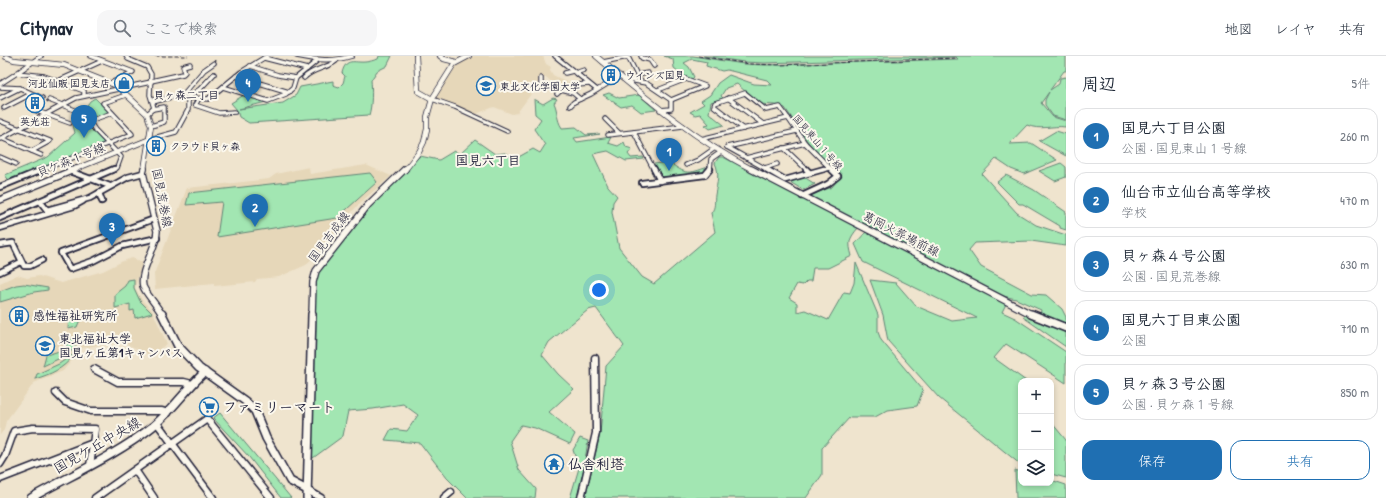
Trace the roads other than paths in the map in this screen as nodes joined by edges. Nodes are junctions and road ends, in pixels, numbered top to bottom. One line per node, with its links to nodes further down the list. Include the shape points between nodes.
1 (7, 56): 14 (street); 18 (street, via 10,60)
2 (41, 56): 18 (street)
3 (91, 56): 16 (street)
4 (126, 56): 43 (street, via 147,67 151,74)
5 (297, 56): 15 (street)
6 (352, 56): 17 (street)
7 (416, 56): 64 (street, via 418,92)
8 (440, 56): 19 (street)
9 (469, 56): 19 (street)
10 (555, 56): 28 (street)
11 (596, 56): 20 (street, 葛岡火葬場前線)
12 (641, 56): 24 (street, via 650,60)
13 (265, 57): 23 (street); 25 (street)
14 (0, 58)
15 (318, 60): 17 (street); 25 (street)
16 (102, 61): 27 (street); 44 (street, via 133,72)
17 (336, 61): 38 (street, via 330,67 310,71)
18 (33, 62): 27 (street, via 57,64); 29 (street)
19 (456, 62): 64 (street, 国見吉成線)
20 (603, 62): 33 (street, via 628,57); 36 (street, 葛岡火葬場前線)
21 (214, 63): 59 (street, via 204,70)
22 (190, 64): 43 (street, via 183,66 186,72 183,74)
23 (250, 66): 35 (street); 37 (street)
24 (654, 66)
25 (307, 69): 37 (street)
26 (584, 70): 28 (street)
27 (81, 71): 40 (street); 44 (street)
28 (574, 72): 32 (street); 45 (street)
29 (17, 73): 40 (street, via 44,76); 46 (street)
30 (648, 73): 33 (street)
31 (213, 74): 60 (street, via 200,89)
32 (565, 74)
33 (637, 75): 41 (street)
34 (662, 75): 42 (street)
35 (236, 76): 48 (street); 54 (street)
36 (622, 77): 41 (street); 51 (street); 76 (street, 葛岡火葬場前線)
37 (296, 78): 54 (street)
38 (304, 78)
39 (541, 78): 53 (street, via 541,87 549,86)
40 (58, 81): 58 (street, via 84,91)
41 (640, 81): 52 (street)
42 (679, 81): 52 (street); 68 (street, via 686,78 705,86)
43 (151, 82): 50 (street); 69 (street, via 150,95)
44 (111, 83): 50 (street)
45 (589, 84): 47 (street); 51 (street)
46 (0, 85): 49 (street)
47 (577, 85)
48 (223, 87): 54 (street, via 268,101); 67 (street, via 208,99)
49 (20, 88): 55 (street); 61 (street)
50 (120, 88): 56 (street); 58 (street)
51 (597, 90): 65 (street)
52 (658, 90): 68 (street)
53 (560, 91): 57 (street); 65 (street, via 573,92)
54 (289, 92)
55 (31, 94): 62 (street); 72 (street)
56 (126, 94): 78 (street, via 103,103); 81 (street)
57 (556, 94)
58 (84, 96): 70 (street)
59 (181, 97): 60 (street); 69 (street)
60 (188, 97): 67 (street); 98 (street, via 188,110 176,132)
61 (0, 98)
62 (42, 98)
63 (728, 98): 82 (street, via 745,93 766,110 780,107); 86 (street); 90 (street, via 715,103 714,106)
64 (432, 99): 91 (street); 152 (street, 国見吉成線, via 424,142 419,152 404,171 368,204 316,271 312,303)
65 (580, 99): 71 (street)
66 (49, 100): 70 (street)
67 (198, 100): 79 (street, via 195,105 219,113)
68 (671, 100): 76 (street, via 671,109)
69 (153, 102): 73 (street)
70 (62, 105): 77 (street); 80 (street)
71 (570, 106)
72 (2, 108): 74 (street)
73 (153, 109): 81 (street); 87 (street, via 164,107 164,122)
74 (10, 110)
75 (34, 110): 80 (street)
76 (660, 110): 88 (street, 葛岡火葬場前線)
77 (80, 112)
78 (112, 112): 100 (street, via 89,121); 100 (street, via 132,134)
79 (235, 112)
80 (46, 114): 85 (street); 89 (street)
81 (147, 114): 87 (street, 国見荒巻線)
82 (788, 118): 86 (street, 国見東山１号線); 92 (street, 国見東山１号線)
83 (605, 119): 94 (street)
84 (0, 121): 89 (street)
85 (70, 123)
86 (763, 124): 90 (street, 国見東山１号線)
87 (150, 126): 98 (street, 国見荒巻線)
88 (683, 126): 93 (street); 97 (street, 葛岡火葬場前線)
89 (20, 128): 96 (street); 103 (street, via 50,141)
90 (744, 128): 97 (street, 国見東山１号線)
91 (507, 131)
92 (797, 131): 99 (street, 国見東山１号線); 108 (street, via 727,147)
93 (634, 132): 94 (street); 119 (street)
94 (620, 133): 95 (street)
95 (608, 135)
96 (0, 138): 103 (street)
97 (701, 138): 101 (street, 葛岡火葬場前線)
98 (150, 139): 104 (street, 貝ケ森１号線); 116 (street, 国見荒巻線)
99 (805, 143): 102 (street); 114 (street, 国見東山１号線)
100 (108, 144): 104 (street); 109 (street)
101 (715, 148): 105 (street, 葛岡火葬場前線); 112 (street)
102 (784, 148): 108 (street); 117 (street)
103 (32, 151): 106 (street)
104 (117, 152): 115 (street, 貝ケ森１号線); 118 (street, via 121,157 118,168)
105 (721, 152): 119 (street, via 711,159 712,167 705,175); 124 (street, 葛岡火葬場前線)
106 (41, 155)
107 (0, 157): 110 (street)
108 (746, 158): 113 (street)
109 (63, 162): 115 (street); 122 (street)
110 (16, 164)
111 (777, 164): 113 (street)
112 (686, 165)
113 (765, 168): 117 (street, via 785,180)
114 (829, 168): 117 (street); 124 (street, 国見東山１号線, via 838,176 828,184)
115 (70, 171): 118 (street); 126 (street, 貝ケ森１号線)
116 (143, 173): 121 (street); 130 (street, 国見荒巻線)
117 (810, 173)
118 (92, 179): 121 (street); 127 (street)
119 (660, 181): 120 (street)
120 (642, 183)
121 (110, 186): 123 (street)
122 (0, 187)
123 (99, 193): 125 (street); 128 (street)
124 (802, 196): 137 (street, 葛岡火葬場前線, via 1041,319)
125 (90, 198): 127 (street, via 47,210); 131 (street, via 74,206)
126 (0, 200)
127 (40, 201): 129 (street)
128 (102, 201)
129 (0, 218)
130 (154, 219): 132 (street, 国見荒巻線); 132 (street, via 61,253 70,269 122,246)
131 (0, 228)
132 (157, 238): 140 (street, 国見荒巻線, via 143,277 143,286 157,305 178,346)
133 (0, 245): 135 (street, via 13,243)
134 (42, 260): 135 (street, via 30,266 24,266)
135 (22, 262): 136 (street)
136 (0, 272)
137 (1066, 328)
138 (595, 358): 160 (street, via 596,433)
139 (94, 369): 141 (street, via 118,382)
140 (205, 372): 141 (street, 国見ケ丘中央線); 152 (street, 国見荒巻線, via 256,411 280,465 290,481)
141 (192, 384): 143 (street, 国見ケ丘中央線)
142 (56, 393): 143 (street, via 65,402 91,411)
143 (168, 413): 144 (street, 国見ケ丘中央線)
144 (157, 423): 146 (street); 148 (street, 国見ケ丘中央線)
145 (93, 443): 147 (street, via 95,429 33,428 14,431); 148 (street); 150 (street)
146 (172, 443): 149 (street); 154 (street, via 207,419); 157 (street)
147 (0, 464)
148 (90, 466): 153 (street, 国見ケ丘中央線)
149 (135, 470): 155 (street); 156 (street)
150 (0, 479)
151 (451, 492): 159 (street)
152 (307, 494): 158 (street)
153 (35, 497)
154 (269, 497)
155 (95, 498)
156 (154, 498)
157 (213, 498)
158 (321, 498)
159 (444, 498)
160 (581, 498)

